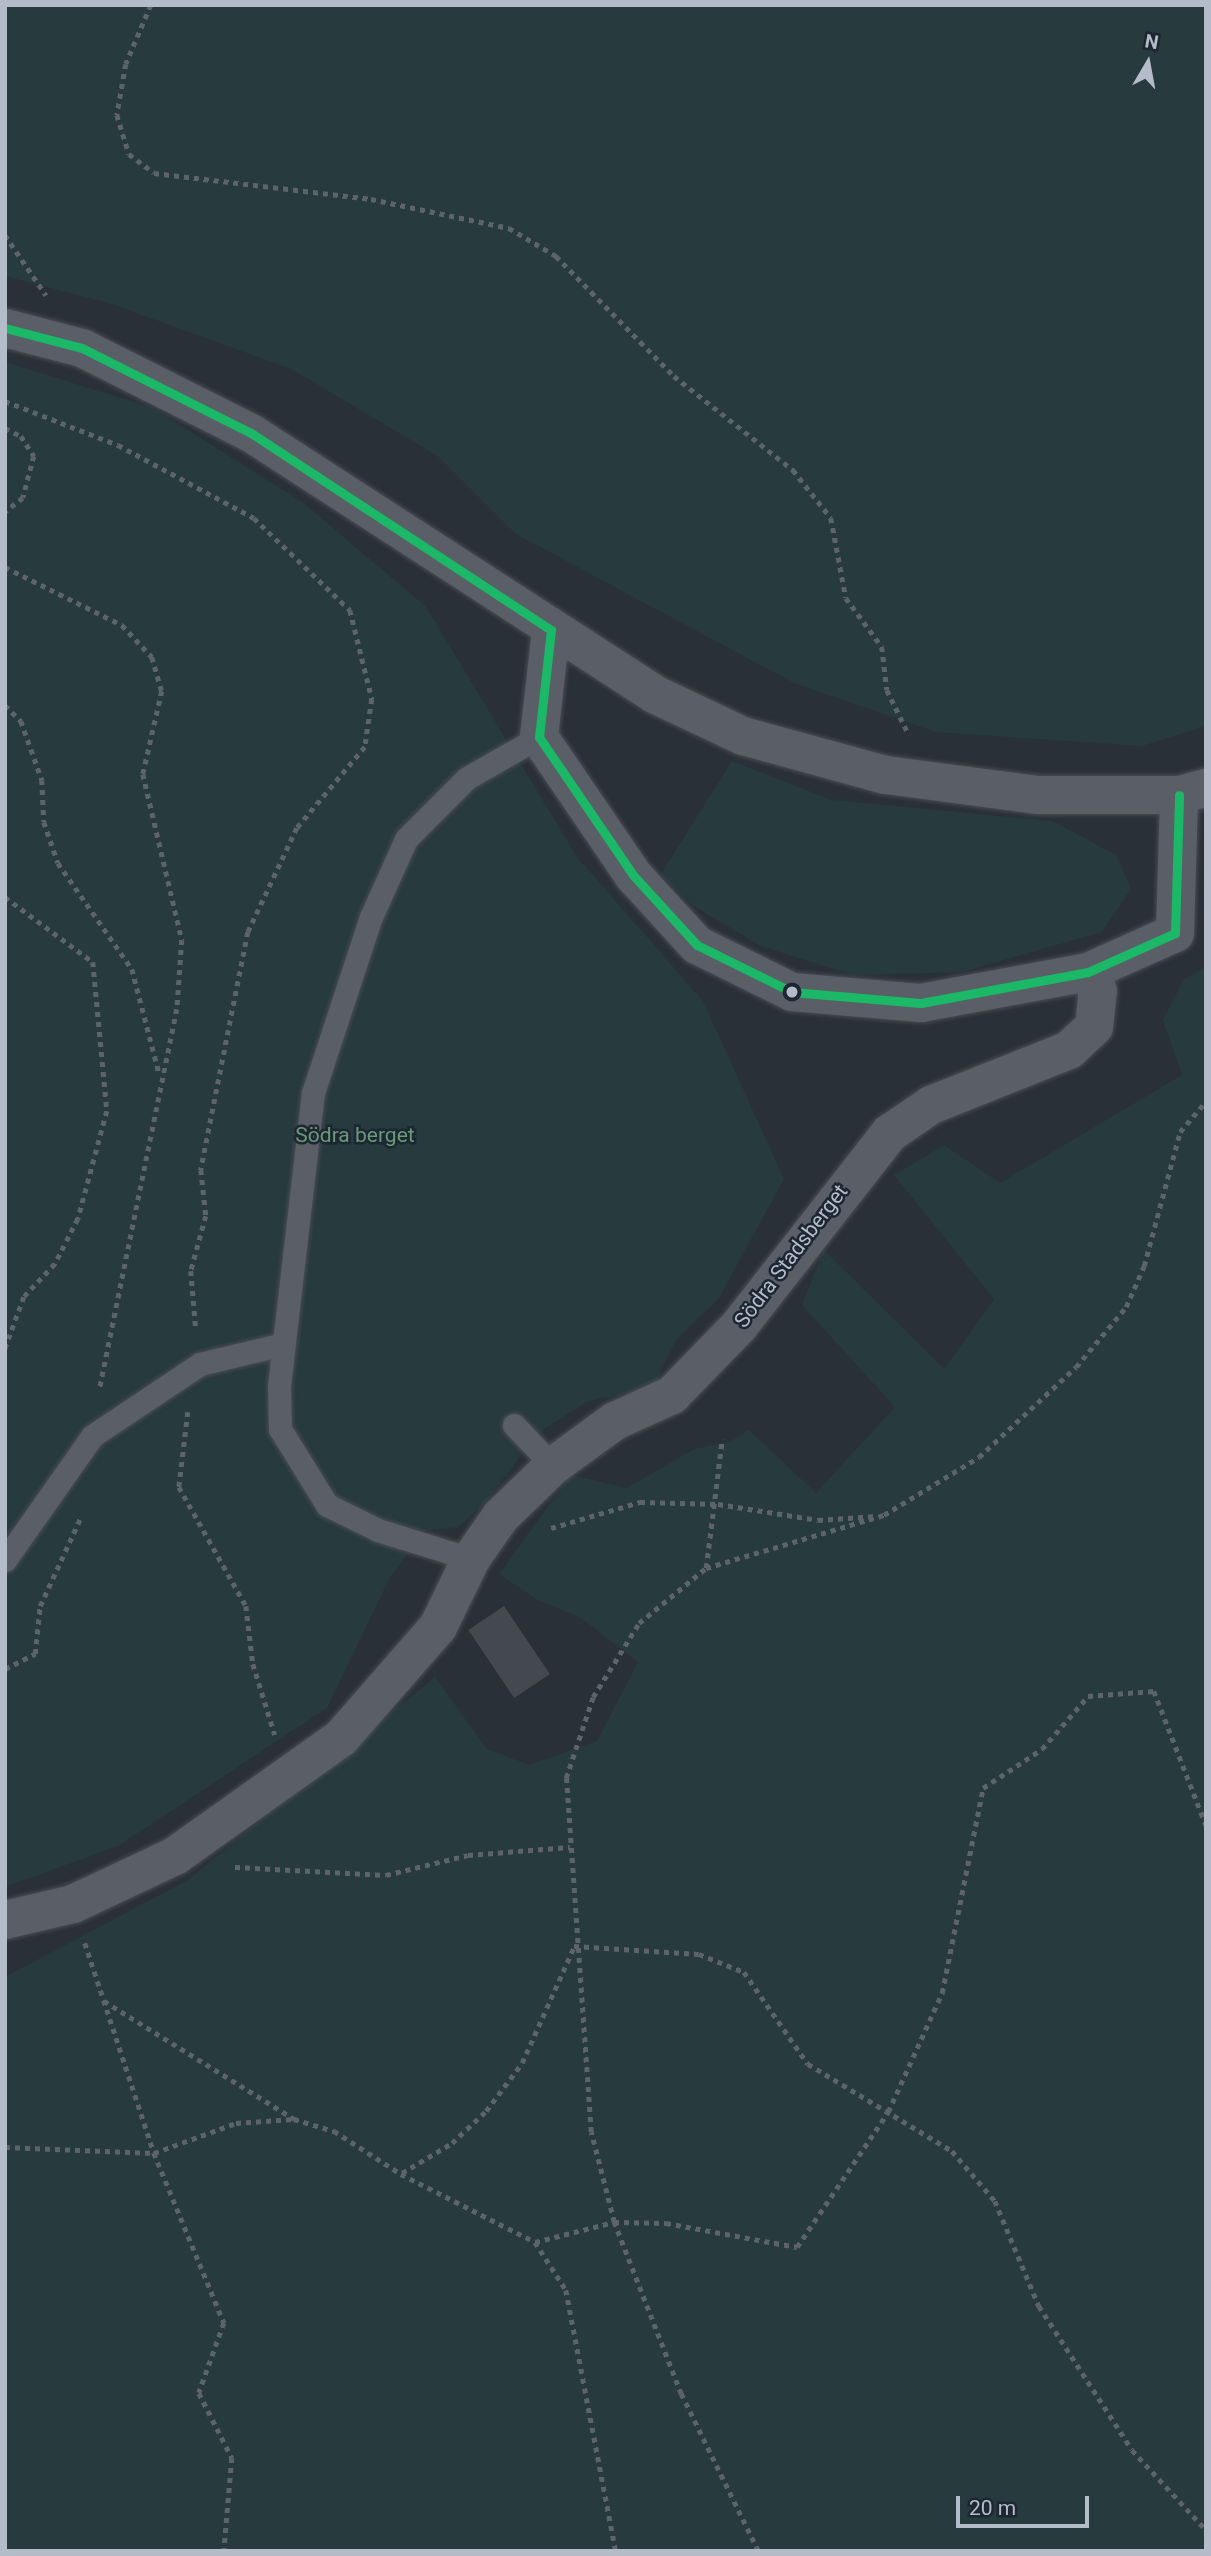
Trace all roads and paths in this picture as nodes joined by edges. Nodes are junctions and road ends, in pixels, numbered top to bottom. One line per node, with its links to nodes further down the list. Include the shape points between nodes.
1 (151, 5): 10 (path, via 126,64 117,115 129,154 154,173 371,199 509,228 556,256 674,376 793,470 831,518 846,598 882,647 899,718)
2 (5, 328): 7 (street, via 82,348 251,433)
3 (5, 401): 13 (path, via 118,444 254,517 350,610 372,699 365,747 297,828)
4 (5, 428): 5 (path, via 21,436 34,456 23,498)
5 (5, 512)
6 (5, 567): 15 (path, via 122,625 152,657 162,691 143,774 182,940 177,1009)
7 (551, 629): 9 (street); 10 (street, via 654,694 743,736)
8 (5, 705): 15 (path, via 21,721 41,780 44,822 58,863 132,969)
9 (539, 737): 14 (street, via 633,875 697,945 792,992 921,1003); 17 (lane, via 467,778 406,839 371,917 313,1093)
10 (940, 783): 11 (street, via 1037,795)
11 (1192, 791): 14 (street, via 1175,933)
12 (5, 897): 18 (path, via 93,962 107,1111 78,1219 55,1264 24,1297)
13 (248, 932)
14 (1088, 972): 22 (street, Södra Stadsberget, via 1098,991 1094,1027 1069,1050 931,1105 890,1133 739,1326 672,1395 615,1421)
15 (160, 1077): 20 (path)
16 (1206, 1101): 25 (path, via 1180,1132 1144,1266 1126,1307 1076,1367 979,1458)
17 (283, 1344): 20 (lane, via 200,1364); 27 (lane, via 280,1429 327,1505 378,1530)
18 (5, 1349)
19 (514, 1425): 22 (lane)
20 (92, 1436): 28 (lane)
21 (722, 1438): 24 (path)
22 (553, 1466): 27 (street, Södra Stadsberget, via 501,1516)
23 (83, 1502): 30 (path, via 40,1606 36,1654)
24 (718, 1504): 25 (path, via 818,1520); 26 (path, via 640,1502); 29 (path)
25 (884, 1515): 29 (path)
26 (545, 1530)
27 (471, 1559): 33 (street, Södra Stadsberget, via 438,1628 378,1701 341,1738)
28 (5, 1560)
29 (706, 1568): 32 (path, via 639,1623 593,1697 566,1778)
30 (5, 1669)
31 (1206, 1825): 38 (path, via 1154,1691 1087,1696 1042,1749 983,1788 942,1993)
32 (570, 1847): 33 (path, via 481,1853 386,1875 315,1876); 36 (path)
33 (175, 1856): 34 (street, Södra Stadsberget)
34 (73, 1904): 35 (street, Södra Stadsberget); 37 (path)
35 (5, 1920)
36 (574, 1946): 38 (path, via 699,1954 744,1972 808,2064); 42 (path, via 522,2063 486,2111 452,2143); 43 (path, via 592,2132)
37 (104, 2001): 39 (path); 41 (path)
38 (888, 2112): 43 (path, via 797,2247 666,2222); 45 (path, via 952,2151 995,2202 1039,2306 1132,2450)
39 (294, 2119): 41 (path, via 236,2123); 42 (path, via 334,2131)
40 (5, 2147): 41 (path)
41 (154, 2153): 46 (path, via 224,2323 199,2393 232,2458)
42 (401, 2174): 44 (path)
43 (614, 2222): 44 (path); 48 (path, via 681,2394)
44 (535, 2242): 47 (path, via 566,2290)
45 (1206, 2530)
46 (224, 2551)
47 (616, 2551)
48 (758, 2551)

